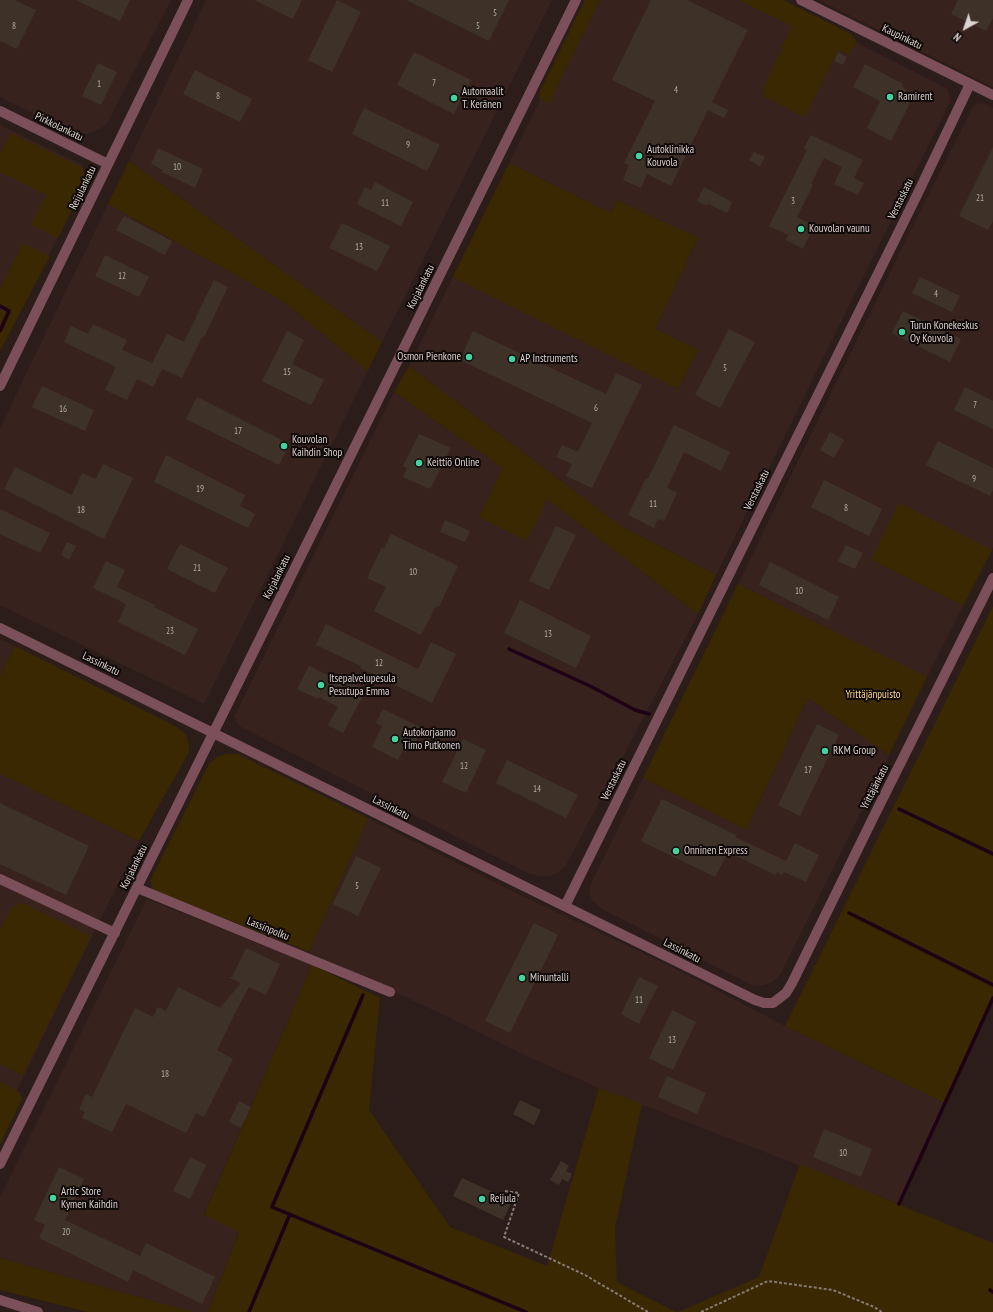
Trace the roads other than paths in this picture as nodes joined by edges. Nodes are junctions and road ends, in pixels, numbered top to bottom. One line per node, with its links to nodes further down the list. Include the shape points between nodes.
1 (188, 0): 7 (street, Reijulankatu)
2 (576, 0): 11 (street, Korjalankatu)
3 (801, 0): 4 (street, Kaupinkatu)
4 (970, 84): 5 (street, Kaupinkatu); 14 (street, Verstaskatu)
5 (993, 95)
6 (0, 111): 7 (street, Pirkkolankatu)
7 (108, 164): 8 (street, Reijulankatu)
8 (0, 386)
9 (993, 578): 17 (street, Yrittäjänkatu, via 792,984 786,993)
10 (0, 628): 11 (street, Lassinkatu)
11 (213, 733): 13 (street, Korjalankatu); 14 (street, Lassinkatu)
12 (0, 879): 15 (street)
13 (137, 888): 15 (street, Korjalankatu); 16 (street, Lassinpolku)
14 (565, 906): 17 (street, Lassinkatu, via 755,1000)
15 (115, 933): 18 (street, Korjalankatu)
16 (390, 992)
17 (773, 1002)
18 (0, 1164)
19 (0, 1300): 20 (street)
20 (38, 1312)

